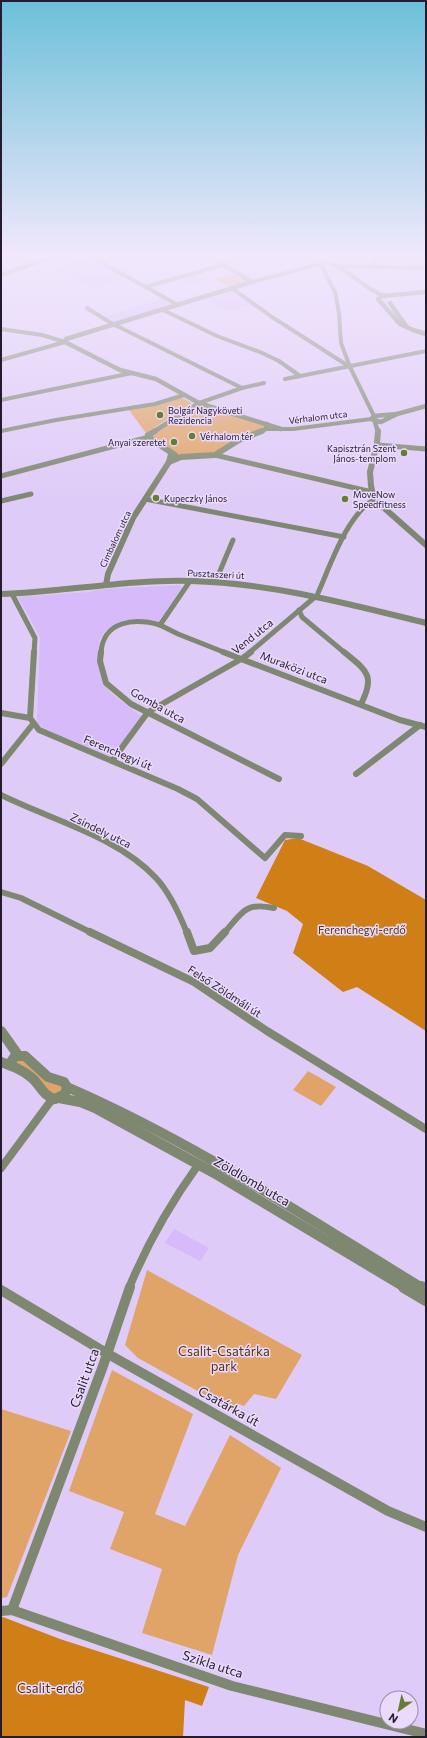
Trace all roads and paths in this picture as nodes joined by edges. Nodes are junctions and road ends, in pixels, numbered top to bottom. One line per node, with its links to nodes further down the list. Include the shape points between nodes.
1 (52, 338): 7 (street)
2 (70, 338): 7 (street)
3 (141, 338): 15 (street)
4 (223, 338): 12 (street, via 279,361)
5 (305, 338): 10 (street)
6 (341, 338): 10 (street)
7 (64, 342): 9 (street); 11 (street, via 120,370)
8 (426, 351): 10 (street)
9 (1, 360)
10 (350, 367): 12 (street); 21 (street)
11 (132, 373): 16 (street, via 156,379); 17 (street)
12 (300, 376): 13 (street)
13 (285, 379)
14 (264, 383): 15 (street)
15 (242, 388): 18 (street)
16 (184, 395): 18 (street); 26 (street, via 155,404)
17 (1, 400)
18 (200, 403): 23 (street); 27 (street)
19 (423, 407): 20 (street); 22 (street)
20 (426, 410)
21 (373, 419): 22 (street); 24 (street, Vérhalom utca); 25 (street)
22 (384, 420): 25 (street)
23 (267, 427): 24 (street); 31 (street)
24 (281, 429)
25 (378, 429): 28 (street)
26 (1, 431)
27 (148, 437): 30 (street); 34 (street)
28 (378, 445): 29 (street); 35 (street, via 370,465)
29 (426, 449)
30 (171, 454): 32 (street); 33 (street, Cimbalom utca)
31 (215, 455): 32 (street); 35 (street)
32 (181, 457): 33 (street)
33 (169, 462): 37 (street, Cimbalom utca)
34 (1, 476)
35 (372, 492): 38 (street)
36 (31, 494): 39 (street)
37 (145, 499): 40 (street); 45 (street, Cimbalom utca, via 133,518)
38 (374, 499): 40 (street, Vend utca, via 364,504); 42 (street)
39 (1, 501)
40 (344, 537): 49 (street, Vend utca)
41 (233, 540): 43 (street)
42 (426, 545)
43 (217, 578): 45 (street, Pusztaszeri út, via 161,577); 49 (street, Pusztaszeri út, via 287,586)
44 (190, 581): 45 (street, Pusztaszeri út); 49 (street, Pusztaszeri út, via 248,585); 53 (street)
45 (106, 582): 47 (street, Pusztaszeri út)
46 (1, 590): 47 (street, Pusztaszeri út)
47 (11, 592): 48 (street, Pusztaszeri út); 58 (street, via 36,638)
48 (1, 594)
49 (316, 595): 50 (street, Vend utca); 51 (street, Pusztaszeri út); 52 (street, Pusztaszeri út)
50 (299, 610): 54 (street, Vend utca); 55 (street, via 302,618 366,672 369,690)
51 (426, 619)
52 (426, 623)
53 (160, 624): 54 (street, Muraközi utca, via 178,634); 56 (street, Gomba utca, via 145,621 114,627 107,633 101,649 100,661 106,683 131,704)
54 (243, 658): 55 (street, Muraközi utca); 56 (street, Vend utca)
55 (361, 704): 59 (street, Muraközi utca, via 400,720)
56 (148, 712): 60 (street, Vend utca); 63 (street, Gomba utca)
57 (1, 713): 58 (street)
58 (32, 721): 60 (street, Ferenchegyi út, via 39,730); 61 (street)
59 (424, 726): 62 (street)
60 (112, 761): 65 (street, Ferenchegyi út, via 197,799 265,858 285,835)
61 (1, 764)
62 (356, 774)
63 (279, 779)
64 (1, 794): 67 (street, Zsindely utca, via 111,845 149,871 171,897 194,951 210,948 248,907 260,905)
65 (301, 836)
66 (1, 892): 76 (street, Felső Zöldmáli út, via 21,898 194,982 267,1031)
67 (274, 908)
68 (1, 1031): 70 (street, via 11,1045)
69 (1, 1058): 70 (street)
70 (14, 1059): 71 (street); 72 (street, Zöldlomb utca, via 25,1056 48,1077 60,1080); 73 (street)
71 (1, 1062)
72 (67, 1087): 74 (street, via 65,1094); 77 (street, Zöldlomb utca, via 102,1102)
73 (45, 1095): 74 (street, Zöldlomb utca); 75 (street, via 47,1101)
74 (57, 1098): 75 (street, via 50,1102); 77 (street, Zöldlomb utca, via 80,1102 97,1109)
75 (42, 1113): 78 (street)
76 (426, 1129)
77 (201, 1161): 80 (street, Zöldlomb utca); 81 (street, Zöldlomb utca); 82 (street, Csalit utca, via 157,1227 128,1292)
78 (1, 1168)
79 (1, 1290): 82 (street, Csatárka út)
80 (426, 1290)
81 (426, 1300)
82 (108, 1354): 83 (street, Csatárka út, via 388,1510); 84 (street, Csalit utca)
83 (426, 1527)
84 (6, 1610): 85 (street, Szikla utca, via 232,1686)
85 (422, 1735)

